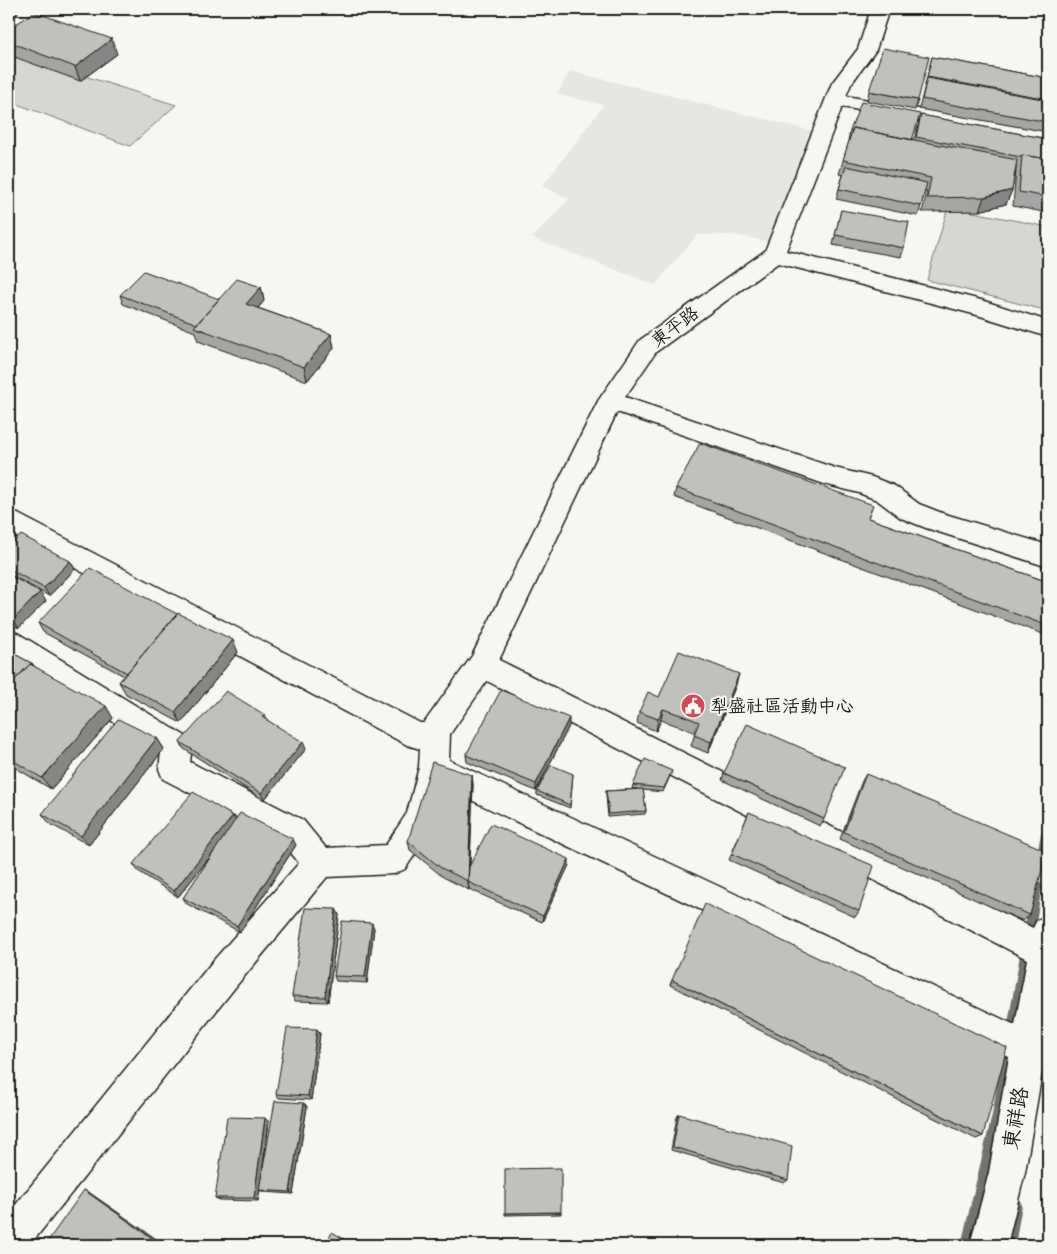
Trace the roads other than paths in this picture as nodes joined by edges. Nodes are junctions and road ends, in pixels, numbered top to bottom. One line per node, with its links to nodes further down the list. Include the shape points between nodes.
1 (880, 9): 2 (street, via 877,52 842,83)
2 (834, 100): 3 (street); 4 (street)
3 (1048, 138)
4 (774, 255): 5 (street); 6 (street, 東平路, via 648,346)
5 (1048, 329)
6 (610, 401): 8 (street, via 833,477 863,484 934,521); 10 (street, 東平路)
7 (9, 521): 11 (street, via 417,736 431,736)
8 (1048, 556)
9 (9, 642): 13 (street, via 178,746 174,769 292,830)
10 (482, 665): 11 (street, 東平路); 14 (street)
11 (436, 731): 12 (street)
12 (434, 767): 13 (street, via 421,819 394,860); 15 (street)
13 (319, 863): 16 (street, via 219,981)
14 (1047, 941): 15 (street, 東祥路)
15 (1028, 1049): 17 (street, 東祥路, via 1007,1172)
16 (9, 1242)
17 (989, 1245)

